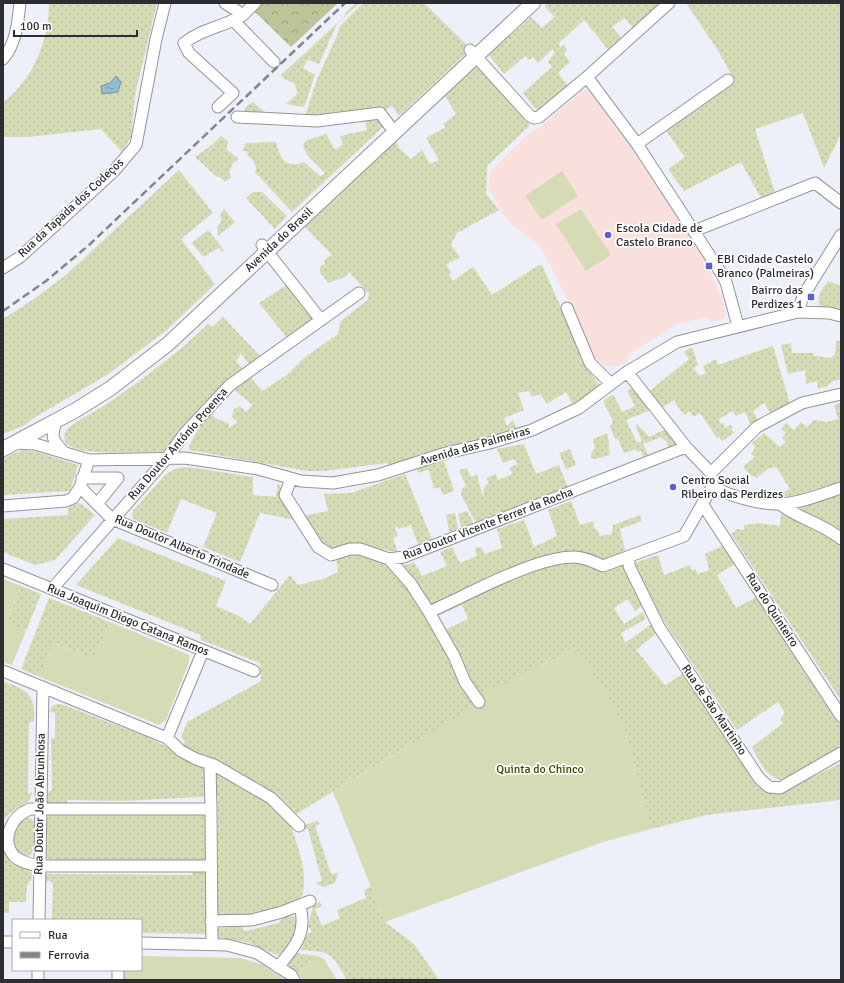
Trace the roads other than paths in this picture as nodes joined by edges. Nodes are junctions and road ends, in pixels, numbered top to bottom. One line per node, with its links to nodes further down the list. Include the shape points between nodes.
1 (20, 3): 10 (street, via 16,31)
2 (165, 3): 22 (street, Rua da Tapada dos Codeços, via 136,145 114,171 20,257)
3 (224, 3): 8 (street)
4 (255, 3): 8 (street)
5 (520, 3): 9 (main road, Avenida do Brasil)
6 (533, 3): 9 (main road, Avenida do Brasil)
7 (669, 3): 12 (street)
8 (238, 18): 11 (street); 14 (street, via 194,35 184,43 189,53 233,93)
9 (472, 53): 12 (street, via 534,118 539,117); 16 (main road, Avenida do Brasil); 21 (main road, Avenida do Brasil)
10 (3, 59)
11 (274, 62)
12 (587, 77): 17 (street)
13 (728, 80): 17 (street)
14 (218, 107)
15 (237, 117): 16 (street, via 317,121 380,113)
16 (389, 125): 21 (main road, Avenida do Brasil)
17 (637, 144): 19 (street)
18 (841, 204): 19 (street, via 815,182)
19 (694, 231): 28 (street, via 726,282)
20 (841, 235): 25 (street, via 803,296)
21 (264, 248): 27 (street); 32 (main road, Avenida do Brasil, via 168,344 111,388); 33 (main road, Avenida do Brasil, via 163,338)
22 (3, 268)
23 (359, 294): 27 (street, Rua Doutor António Proença)
24 (567, 308): 30 (street, via 590,363)
25 (798, 312): 26 (street, Avenida das Palmeiras); 28 (street, Avenida das Palmeiras)
26 (841, 316)
27 (322, 320): 38 (street, Rua Doutor António Proença, via 230,385 185,433)
28 (738, 326): 29 (street, Avenida das Palmeiras, via 677,342)
29 (626, 372): 30 (street, Avenida das Palmeiras); 36 (street)
30 (611, 384): 41 (street, Avenida das Palmeiras, via 579,408 532,430 490,443 446,453 378,475 333,483)
31 (841, 394): 40 (street, via 802,404 757,427)
32 (56, 421): 33 (main road, Avenida do Brasil); 34 (street, via 52,432)
33 (32, 435): 34 (street, via 42,435); 35 (main road, Avenida do Brasil); 37 (street, Avenida das Palmeiras)
34 (54, 442): 37 (street, Avenida das Palmeiras)
35 (7, 444)
36 (686, 447): 40 (street); 52 (street, Rua Doutor Vicente Ferrer da Rocha, via 404,557)
37 (65, 453): 39 (street, Avenida das Palmeiras)
38 (166, 458): 39 (street, Avenida das Palmeiras); 41 (street, Avenida das Palmeiras, via 185,458 258,469); 49 (street, Rua Doutor António Proença)
39 (89, 460): 42 (street)
40 (711, 473): 43 (street)
41 (291, 479): 52 (street, Rua Doutor Vicente Ferrer da Rocha, via 285,495 318,547 331,555 350,549 360,549)
42 (81, 483): 45 (street, Rua Doutor Alberto Trindade); 45 (street, via 118,478); 48 (street, via 73,498 66,501)
43 (712, 487): 46 (street, via 733,497); 47 (street)
44 (841, 488): 46 (street, via 801,501)
45 (97, 504): 49 (street, Rua Doutor Alberto Trindade)
46 (780, 504): 50 (street, via 792,514 811,520)
47 (703, 505): 51 (street, via 684,536); 62 (street, Rua do Quinteiro)
48 (3, 506)
49 (112, 519): 54 (street, Rua Doutor Alberto Trindade); 55 (street, Rua Doutor António Proença)
50 (841, 539)
51 (629, 557): 56 (street, via 603,566 591,560 575,557 555,559 530,567); 64 (street, Rua de São Martinho, via 629,566 659,627 759,778 769,787 780,788)
52 (389, 559): 56 (street, via 411,584)
53 (3, 570): 55 (street, Rua Joaquim Diogo Catana Ramos)
54 (272, 585)
55 (52, 589): 57 (street, Rua Joaquim Diogo Catana Ramos)
56 (429, 612): 61 (street, via 454,656 465,682)
57 (202, 651): 59 (street, Rua Joaquim Diogo Catana Ramos); 63 (street)
58 (3, 671): 60 (street)
59 (254, 671)
60 (43, 687): 63 (street); 66 (street, Rua Doutor João Abrunhosa)
61 (479, 702)
62 (841, 716)
63 (167, 738): 65 (street, via 182,751)
64 (841, 753)
65 (210, 764): 67 (street); 68 (street, via 271,798)
66 (40, 809): 67 (street); 69 (street, via 20,812); 71 (street, Rua Doutor João Abrunhosa)
67 (211, 810): 72 (street)
68 (299, 826)
69 (6, 831): 70 (street)
70 (6, 846): 71 (street, via 21,861)
71 (39, 866): 72 (street); 73 (street, Rua Doutor João Abrunhosa)
72 (210, 866): 74 (street)
73 (39, 919)
74 (211, 921): 76 (street); 77 (street, via 252,920 305,903 302,930 294,948)
75 (142, 943): 76 (street)
76 (212, 944): 77 (street, via 257,953)
77 (278, 966): 78 (street)
78 (294, 980)

